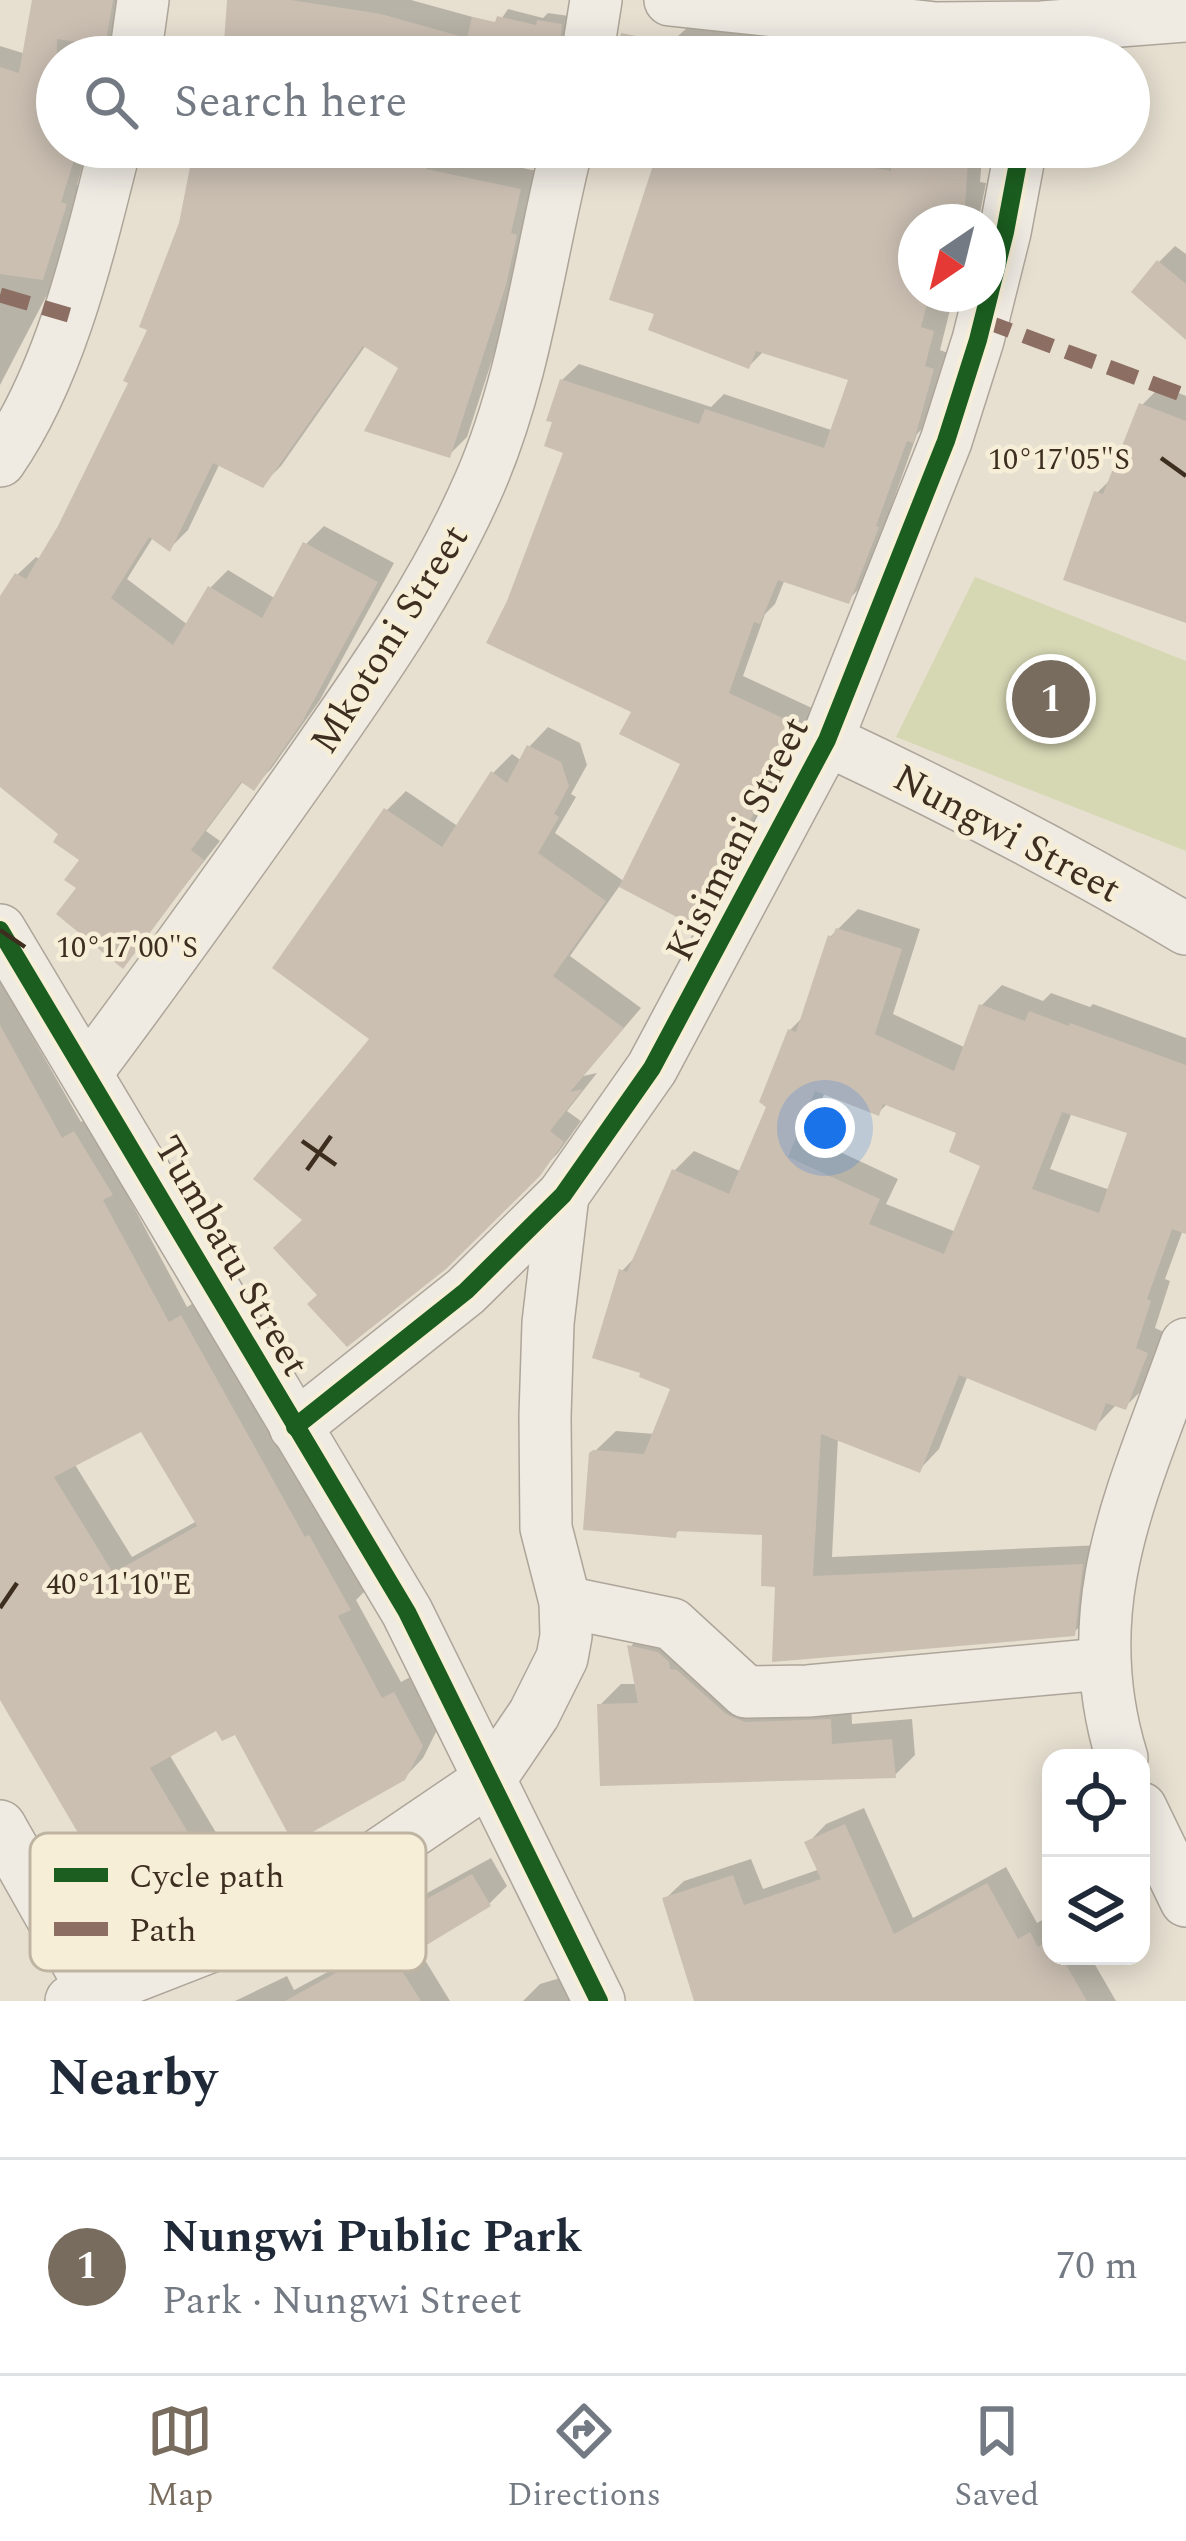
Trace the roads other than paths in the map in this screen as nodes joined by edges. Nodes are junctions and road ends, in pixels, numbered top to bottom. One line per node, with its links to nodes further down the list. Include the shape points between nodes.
1 (143, 0): 6 (street)
2 (596, 0): 7 (street)
3 (670, 0): 5 (street, via 936,28)
4 (1186, 16): 5 (street)
5 (1040, 28)
6 (138, 36)
7 (590, 36)
8 (109, 168): 11 (street, via 69,315)
9 (562, 168): 15 (street, Mkotoni Street, via 519,362 482,477 443,561 385,657)
10 (1017, 168): 12 (street, Kisimani Street, via 952,421)
11 (0, 461)
12 (827, 740): 13 (street, Nungwi Street, via 1022,835); 16 (street, Kisimani Street, via 652,1068)
13 (1186, 929)
14 (0, 930): 15 (street, Tumbatu Street)
15 (87, 1072): 18 (street, Tumbatu Street)
16 (563, 1195): 18 (street, Kisimani Street, via 466,1291); 19 (street, Kisimani Street, via 545,1416 546,1528)
17 (1186, 1343): 20 (street, via 1121,1526 1102,1618)
18 (295, 1427): 22 (street, Tumbatu Street, via 407,1612)
19 (565, 1602): 20 (street, via 672,1624 746,1692); 22 (street, Kisimani Street, via 562,1658)
20 (1102, 1664): 21 (street)
21 (1119, 1749)
22 (490, 1779): 25 (street, Kisimani Street); 31 (street, Tumbatu Street)
23 (0, 1826): 26 (street)
24 (1150, 1827): 27 (street)
25 (414, 1833)
26 (30, 1885)
27 (1186, 1901)
28 (74, 1971): 30 (street)
29 (154, 1971): 30 (street, Kisimani Street)
30 (88, 1998)
31 (599, 2001)

